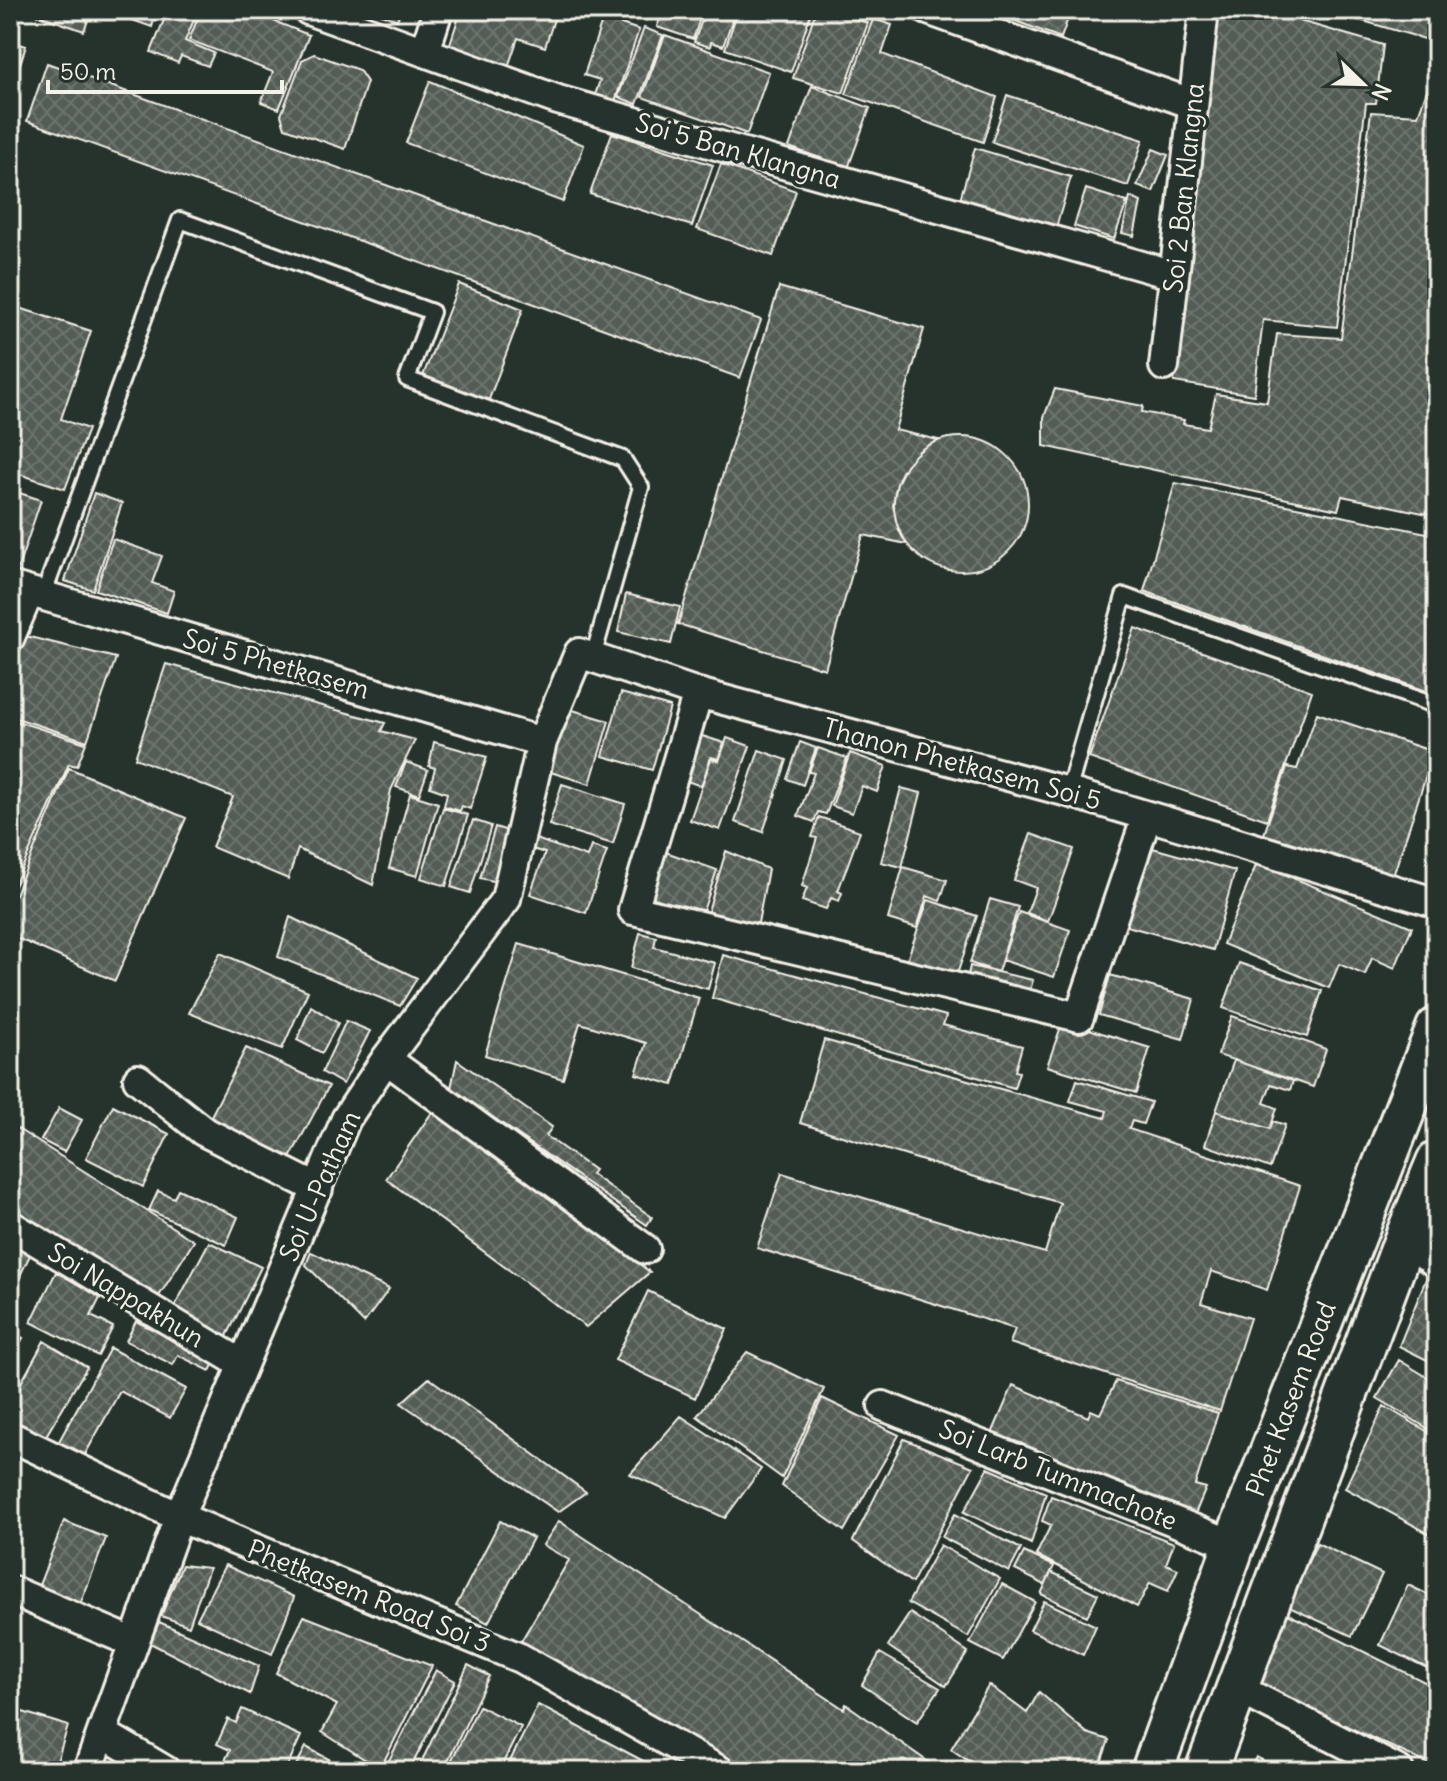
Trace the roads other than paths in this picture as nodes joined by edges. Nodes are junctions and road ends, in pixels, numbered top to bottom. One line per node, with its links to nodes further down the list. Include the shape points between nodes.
1 (308, 10): 5 (street, Soi 5 Ban Klangna)
2 (438, 10): 5 (street)
3 (928, 10): 6 (street)
4 (1204, 10): 6 (street, Soi 2 Ban Klangna)
5 (425, 51): 7 (street, Soi 5 Ban Klangna, via 558,100)
6 (1193, 104): 7 (street, Soi 2 Ban Klangna)
7 (1174, 275): 8 (street, Soi 2 Ban Klangna)
8 (1164, 366)
9 (27, 592): 10 (street); 11 (lane, via 180,220 432,312 407,379 623,459 641,487); 14 (street, Soi 5 Phetkasem)
10 (10, 637)
11 (593, 657): 12 (street, Thanon Phetkasem Soi 5); 14 (street, via 579,653)
12 (698, 693): 15 (street, Thanon Phetkasem Soi 5); 16 (street, via 633,910 1079,1017)
13 (1437, 706): 15 (lane, via 1124,596)
14 (542, 742): 19 (street, Soi U-Patham, via 506,899)
15 (1068, 792): 16 (street, Thanon Phetkasem Soi 5)
16 (1147, 816): 17 (street, Thanon Phetkasem Soi 5)
17 (1437, 903)
18 (1437, 1028): 31 (main road, Phet Kasem Road)
19 (386, 1059): 22 (street, Soi U-Patham, via 346,1119); 25 (street)
20 (138, 1079): 22 (street, via 203,1131)
21 (1437, 1162): 24 (main road, Phet Kasem Road)
22 (318, 1189): 27 (street, Soi U-Patham)
23 (10, 1225): 27 (street, Soi Nappakhun)
24 (1405, 1239): 26 (street); 34 (main road, Phet Kasem Road)
25 (645, 1249)
26 (1437, 1264)
27 (242, 1364): 30 (street, Soi U-Patham)
28 (883, 1406): 31 (street, Soi Larb Tummachote)
29 (10, 1436): 30 (street, Phetkasem Road Soi 3)
30 (179, 1517): 33 (street, Soi U-Patham); 38 (street, Phetkasem Road Soi 3, via 520,1658)
31 (1234, 1545): 39 (main road, Phet Kasem Road)
32 (10, 1590): 33 (street)
33 (132, 1642): 35 (street, Soi U-Patham)
34 (1237, 1688): 40 (main road, Phet Kasem Road); 41 (street)
35 (102, 1733): 36 (street, Soi U-Patham); 37 (street)
36 (88, 1771)
37 (166, 1771)
38 (720, 1771)
39 (1152, 1771)
40 (1206, 1771)
41 (1399, 1771)

